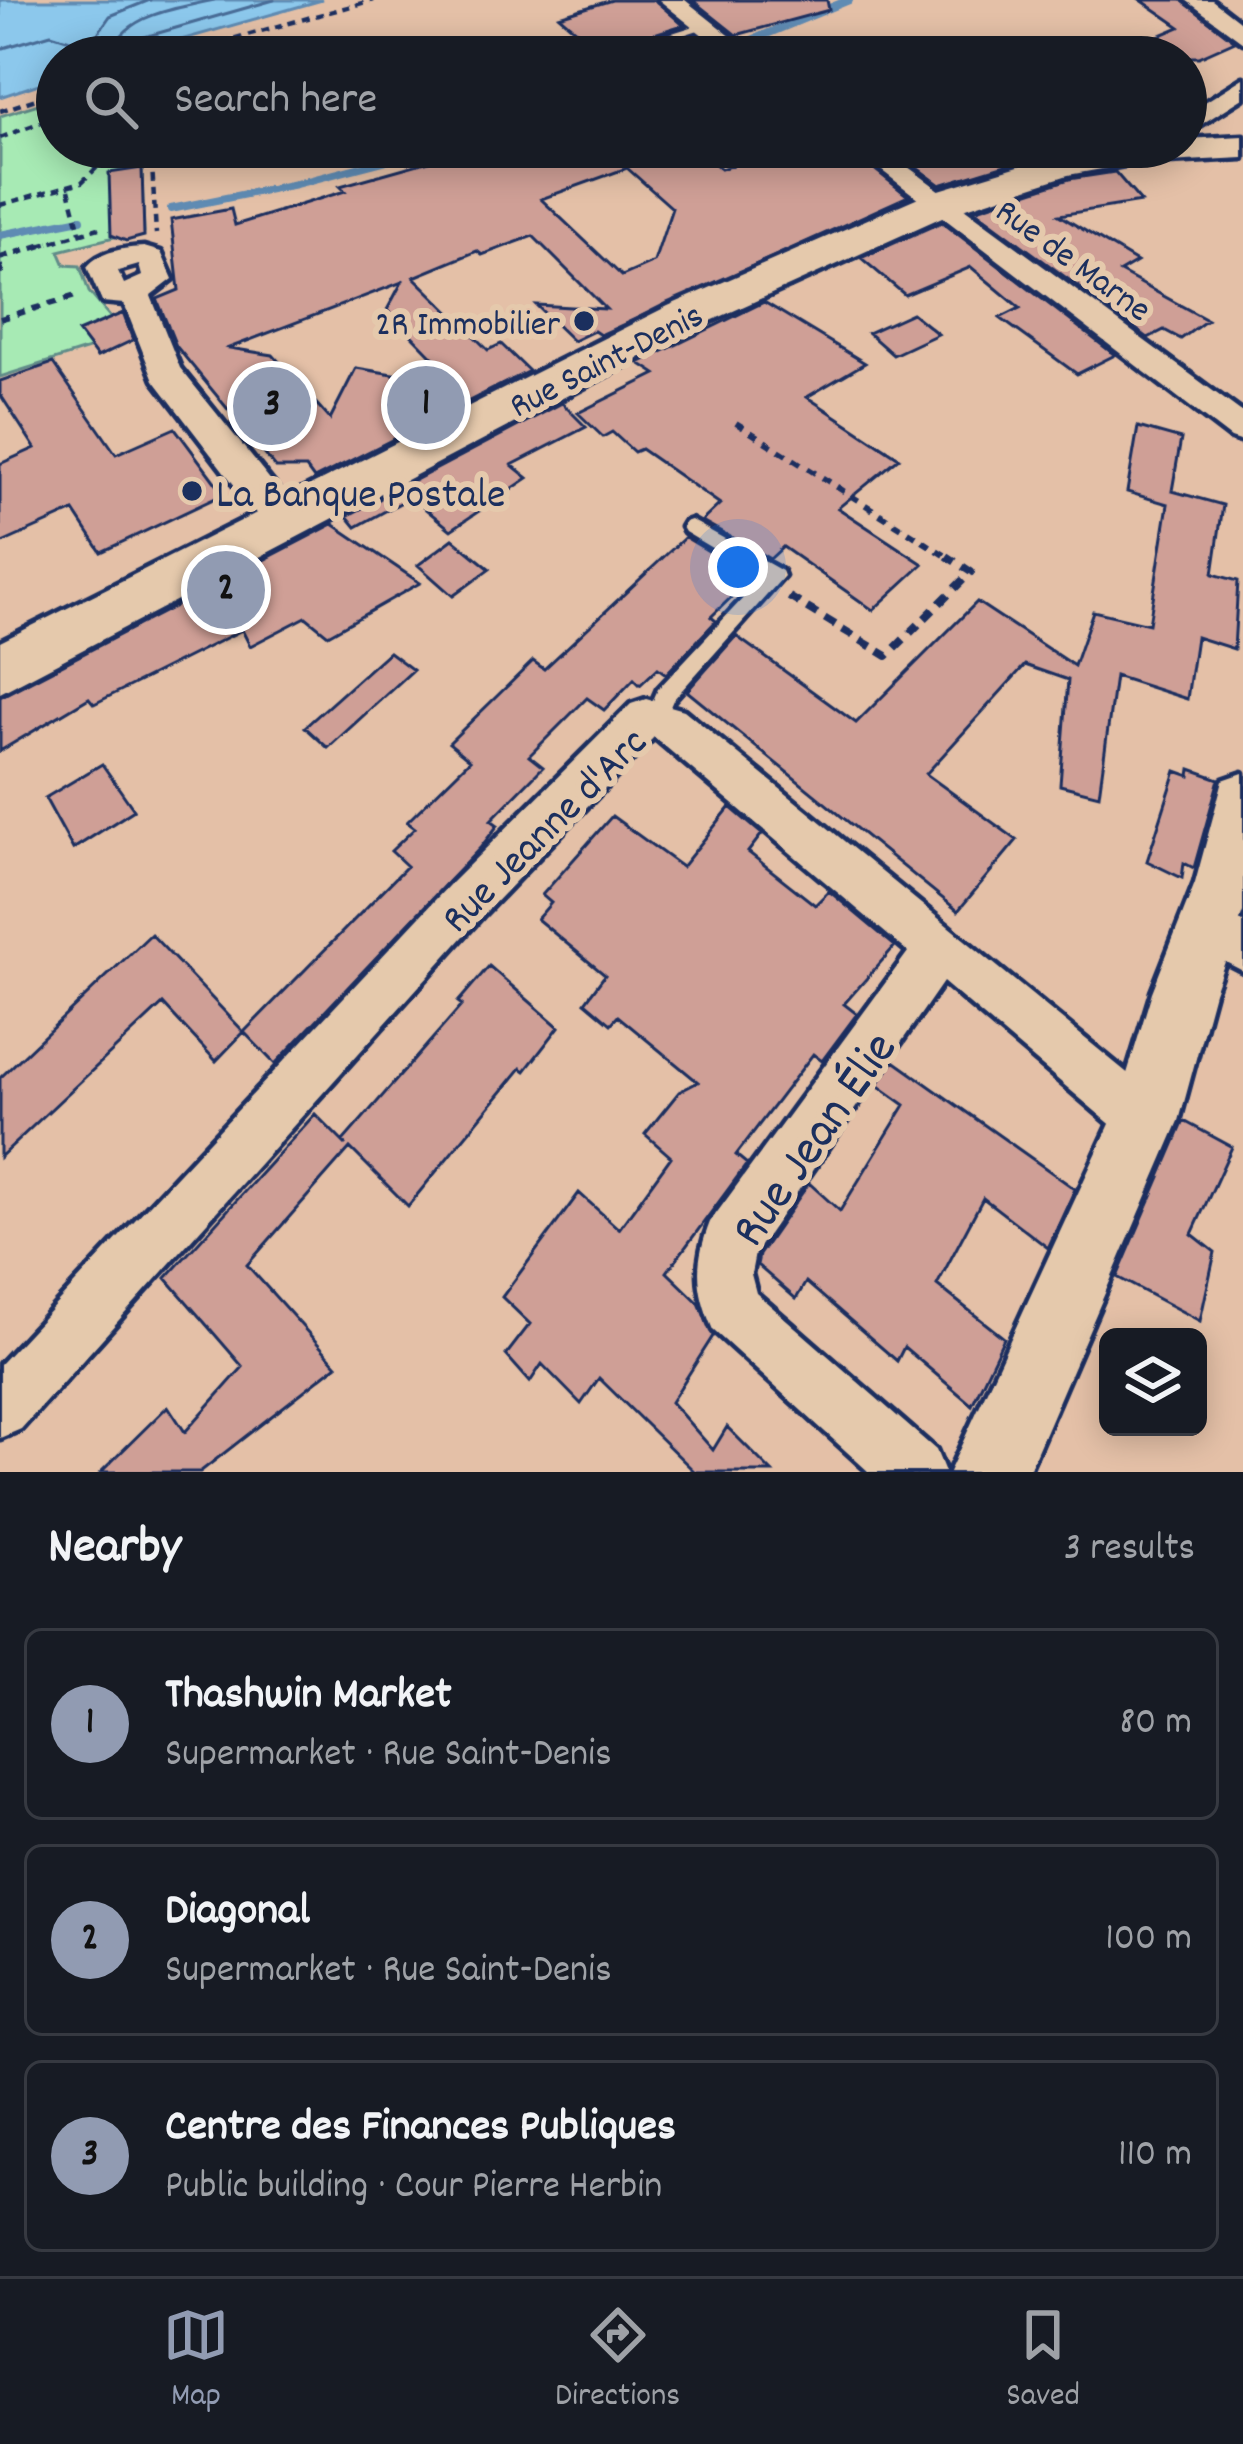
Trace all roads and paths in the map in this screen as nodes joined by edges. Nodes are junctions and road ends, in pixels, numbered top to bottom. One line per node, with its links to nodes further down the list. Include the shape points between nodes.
1 (373, 0): 6 (path)
2 (670, 0): 4 (street)
3 (1197, 0): 5 (street)
4 (704, 26): 7 (lane); 8 (street)
5 (1243, 35)
6 (243, 36)
7 (671, 36)
8 (717, 36)
9 (1243, 86): 12 (street)
10 (36, 99): 11 (path)
11 (0, 111)
12 (1207, 111)
13 (36, 124): 14 (path)
14 (0, 138)
15 (1207, 144): 16 (main road, Rue Saint-Denis)
16 (1243, 147)
17 (100, 168): 21 (path)
18 (152, 168): 26 (path)
19 (891, 168): 22 (street, Rue de Marne)
20 (1051, 168): 22 (main road, Rue Saint-Denis)
21 (69, 189): 23 (path); 24 (path)
22 (937, 203): 32 (street, Rue de Marne); 33 (main road, Rue Saint-Denis, via 684,316)
23 (0, 206)
24 (80, 228): 25 (path); 27 (path, via 74,239)
25 (99, 228)
26 (151, 258): 29 (street, via 158,279)
27 (0, 261): 28 (path)
28 (3, 281)
29 (123, 290): 30 (path); 33 (street, via 165,372)
30 (0, 319)
31 (736, 423): 35 (path, via 971,572 886,656 784,594 793,586)
32 (1243, 430)
33 (284, 523): 36 (main road, Rue Saint-Denis)
34 (691, 527): 35 (lane)
35 (776, 577): 37 (lane, via 665,695)
36 (0, 669)
37 (655, 719): 40 (street, Rue Jeanne d'Arc); 42 (street, Rue Jeanne d'Arc, via 627,731)
38 (1243, 798): 39 (street, via 1224,883)
39 (1225, 938): 41 (street, via 1183,992)
40 (939, 948): 41 (street, Rue Jeanne d'Arc); 43 (street, Rue Jean Élie, via 730,1242 723,1274 733,1310)
41 (1146, 1121): 44 (street)
42 (0, 1408)
43 (914, 1472)
44 (988, 1472)

